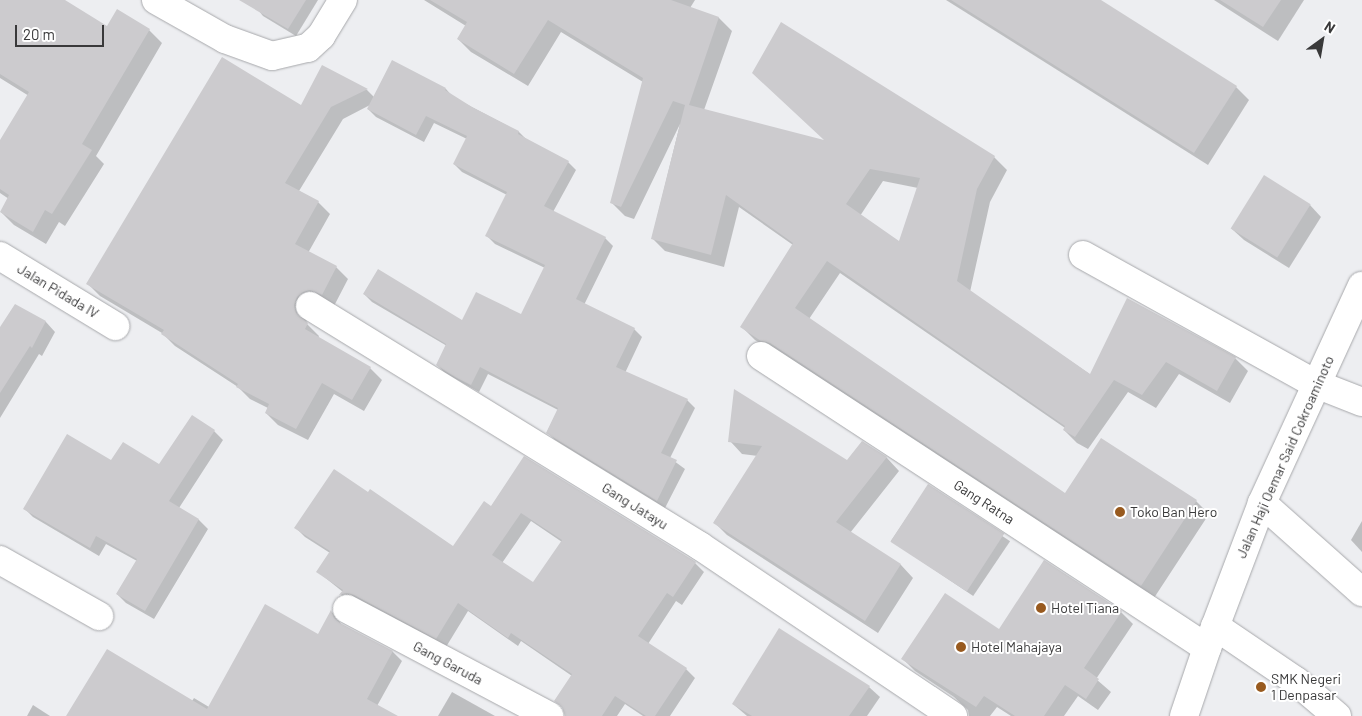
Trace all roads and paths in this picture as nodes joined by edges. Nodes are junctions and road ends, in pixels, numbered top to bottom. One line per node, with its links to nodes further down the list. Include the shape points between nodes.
1 (156, 0): 2 (main road, via 225,39 272,56 308,48 321,36)
2 (343, 0)
3 (0, 256): 7 (main road, Jalan Pidada IV)
4 (1083, 256): 9 (main road)
5 (1362, 286): 9 (main road, Jalan Haji Oemar Said Cokroaminoto)
6 (310, 306): 18 (main road, Gang Jatayu, via 700,546)
7 (115, 326)
8 (761, 356): 16 (main road, Gang Ratna)
9 (1316, 384): 10 (main road); 11 (main road, Jalan Haji Oemar Said Cokroaminoto)
10 (1362, 402)
11 (1262, 503): 13 (main road); 16 (main road, Jalan Haji Oemar Said Cokroaminoto)
12 (0, 560): 15 (main road)
13 (1362, 592)
14 (347, 609): 17 (main road, Gang Garuda)
15 (99, 616)
16 (1211, 637): 19 (main road, Jalan Haji Oemar Said Cokroaminoto); 20 (main road, Gang Ratna, via 1296,681)
17 (549, 716)
18 (953, 716)
19 (1184, 716)
20 (1337, 716)

